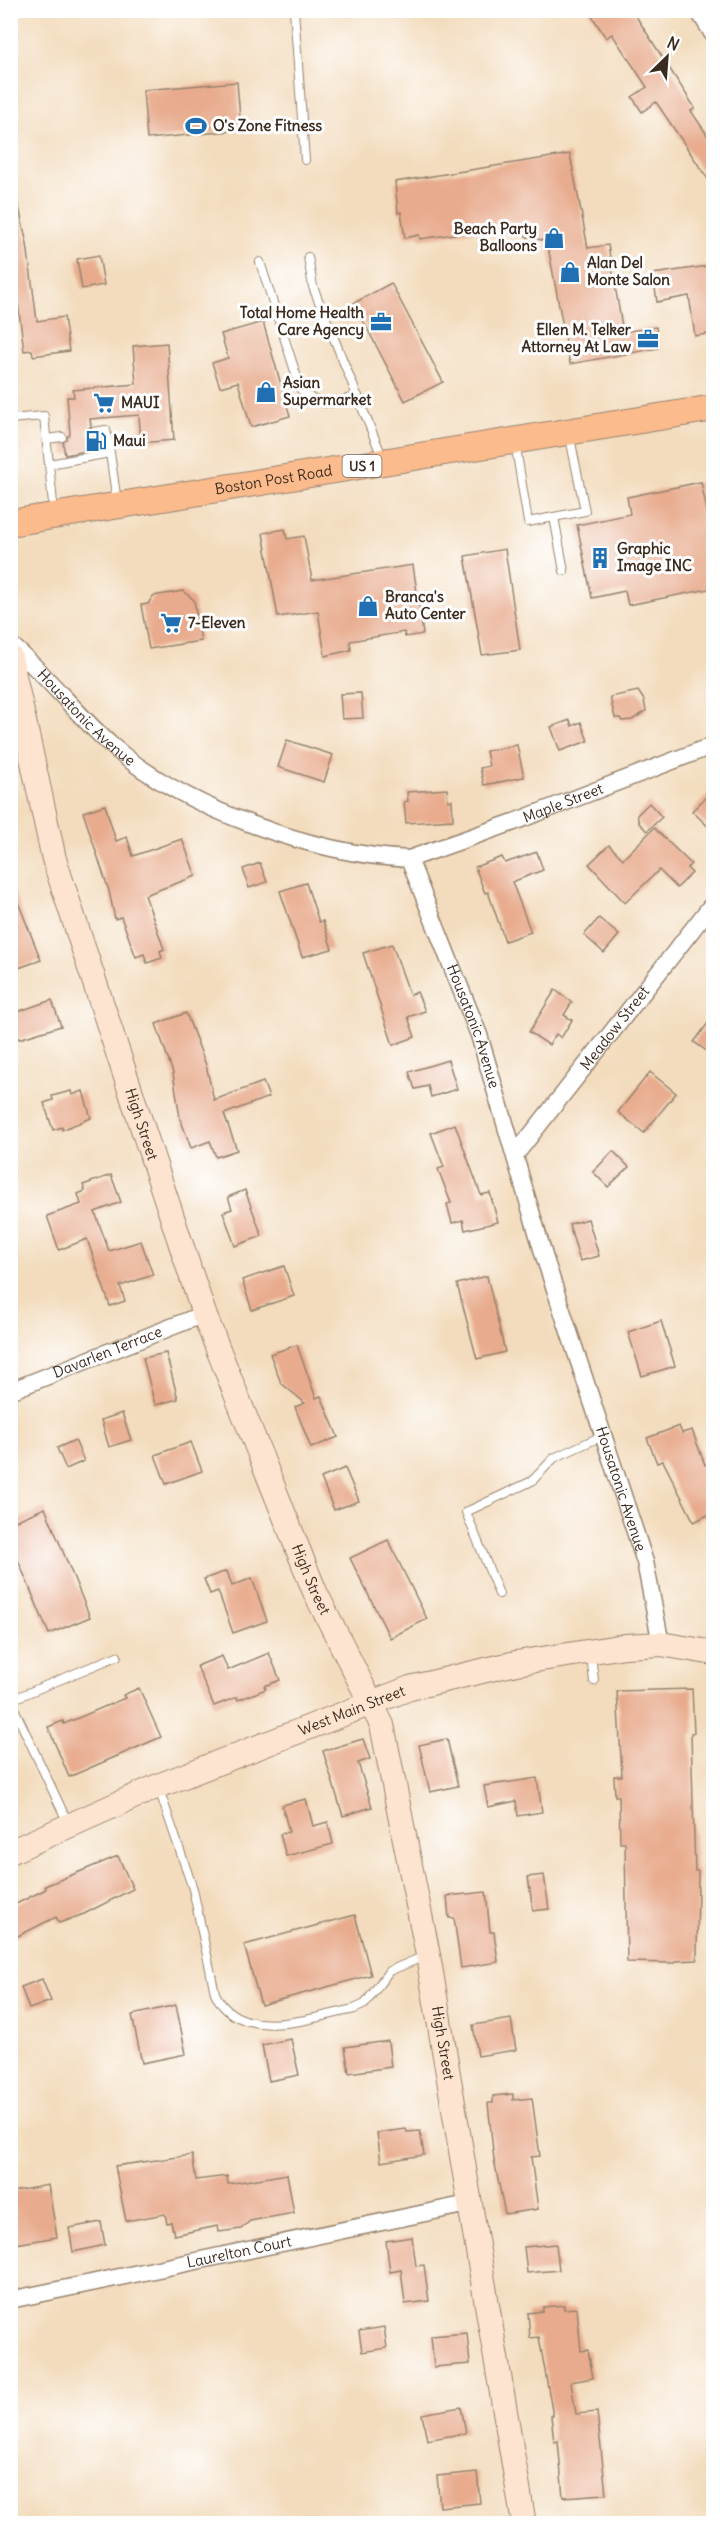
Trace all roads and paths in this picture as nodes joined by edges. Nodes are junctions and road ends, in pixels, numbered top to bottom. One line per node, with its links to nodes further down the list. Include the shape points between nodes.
1 (294, 10): 4 (lane)
2 (698, 10): 3 (street)
3 (714, 36)
4 (305, 159)
5 (308, 257): 7 (lane, via 313,286)
6 (260, 261): 7 (lane, via 301,390 311,399 328,404)
7 (358, 396): 16 (lane)
8 (714, 408): 11 (main road, Boston Post Road / US 1)
9 (10, 419): 13 (lane, via 44,416)
10 (92, 432): 15 (lane, via 106,430)
11 (569, 432): 14 (main road, Boston Post Road / US 1); 20 (lane, via 585,511)
12 (62, 437): 13 (lane)
13 (46, 439): 17 (lane)
14 (515, 442): 16 (main road, Boston Post Road / US 1); 20 (lane, via 528,522)
15 (110, 453): 17 (lane); 18 (lane)
16 (384, 463): 18 (main road, Boston Post Road / US 1)
17 (49, 464): 19 (lane)
18 (118, 506): 19 (main road, Boston Post Road / US 1)
19 (54, 516): 21 (main road, Boston Post Road / US 1)
20 (554, 517): 22 (lane)
21 (10, 523)
22 (564, 571)
23 (11, 658): 25 (street, Housatonic Avenue, via 38,667 109,743 158,780 244,822 355,854); 28 (main road, High Street, via 54,859)
24 (714, 745): 25 (street, Maple Street)
25 (409, 859): 27 (street, Housatonic Avenue, via 479,1035)
26 (714, 902): 27 (street, Meadow Street)
27 (516, 1154): 30 (street, Housatonic Avenue, via 545,1259)
28 (204, 1314): 29 (street, Davarlen Terrace); 38 (main road, High Street, via 315,1592)
29 (10, 1391)
30 (604, 1435): 31 (lane, via 554,1458 532,1481 466,1512); 32 (street, Housatonic Avenue, via 645,1562)
31 (499, 1594)
32 (661, 1644): 33 (main road, West Main Street); 34 (main road, West Main Street)
33 (591, 1651): 36 (lane); 38 (main road, West Main Street, via 516,1663)
34 (714, 1653)
35 (117, 1656): 37 (lane)
36 (594, 1681)
37 (11, 1700): 40 (lane)
38 (372, 1701): 39 (main road, West Main Street); 42 (main road, High Street, via 382,1725)
39 (158, 1786): 40 (main road, West Main Street); 42 (lane, via 193,1889 215,1993 229,2014 258,2024 354,2009 369,1999 389,1971)
40 (69, 1826): 41 (main road, West Main Street)
41 (10, 1852)
42 (428, 1955): 43 (main road, High Street)
43 (468, 2204): 44 (street, Laurelton Court); 45 (main road, High Street)
44 (10, 2300)
45 (524, 2523)

